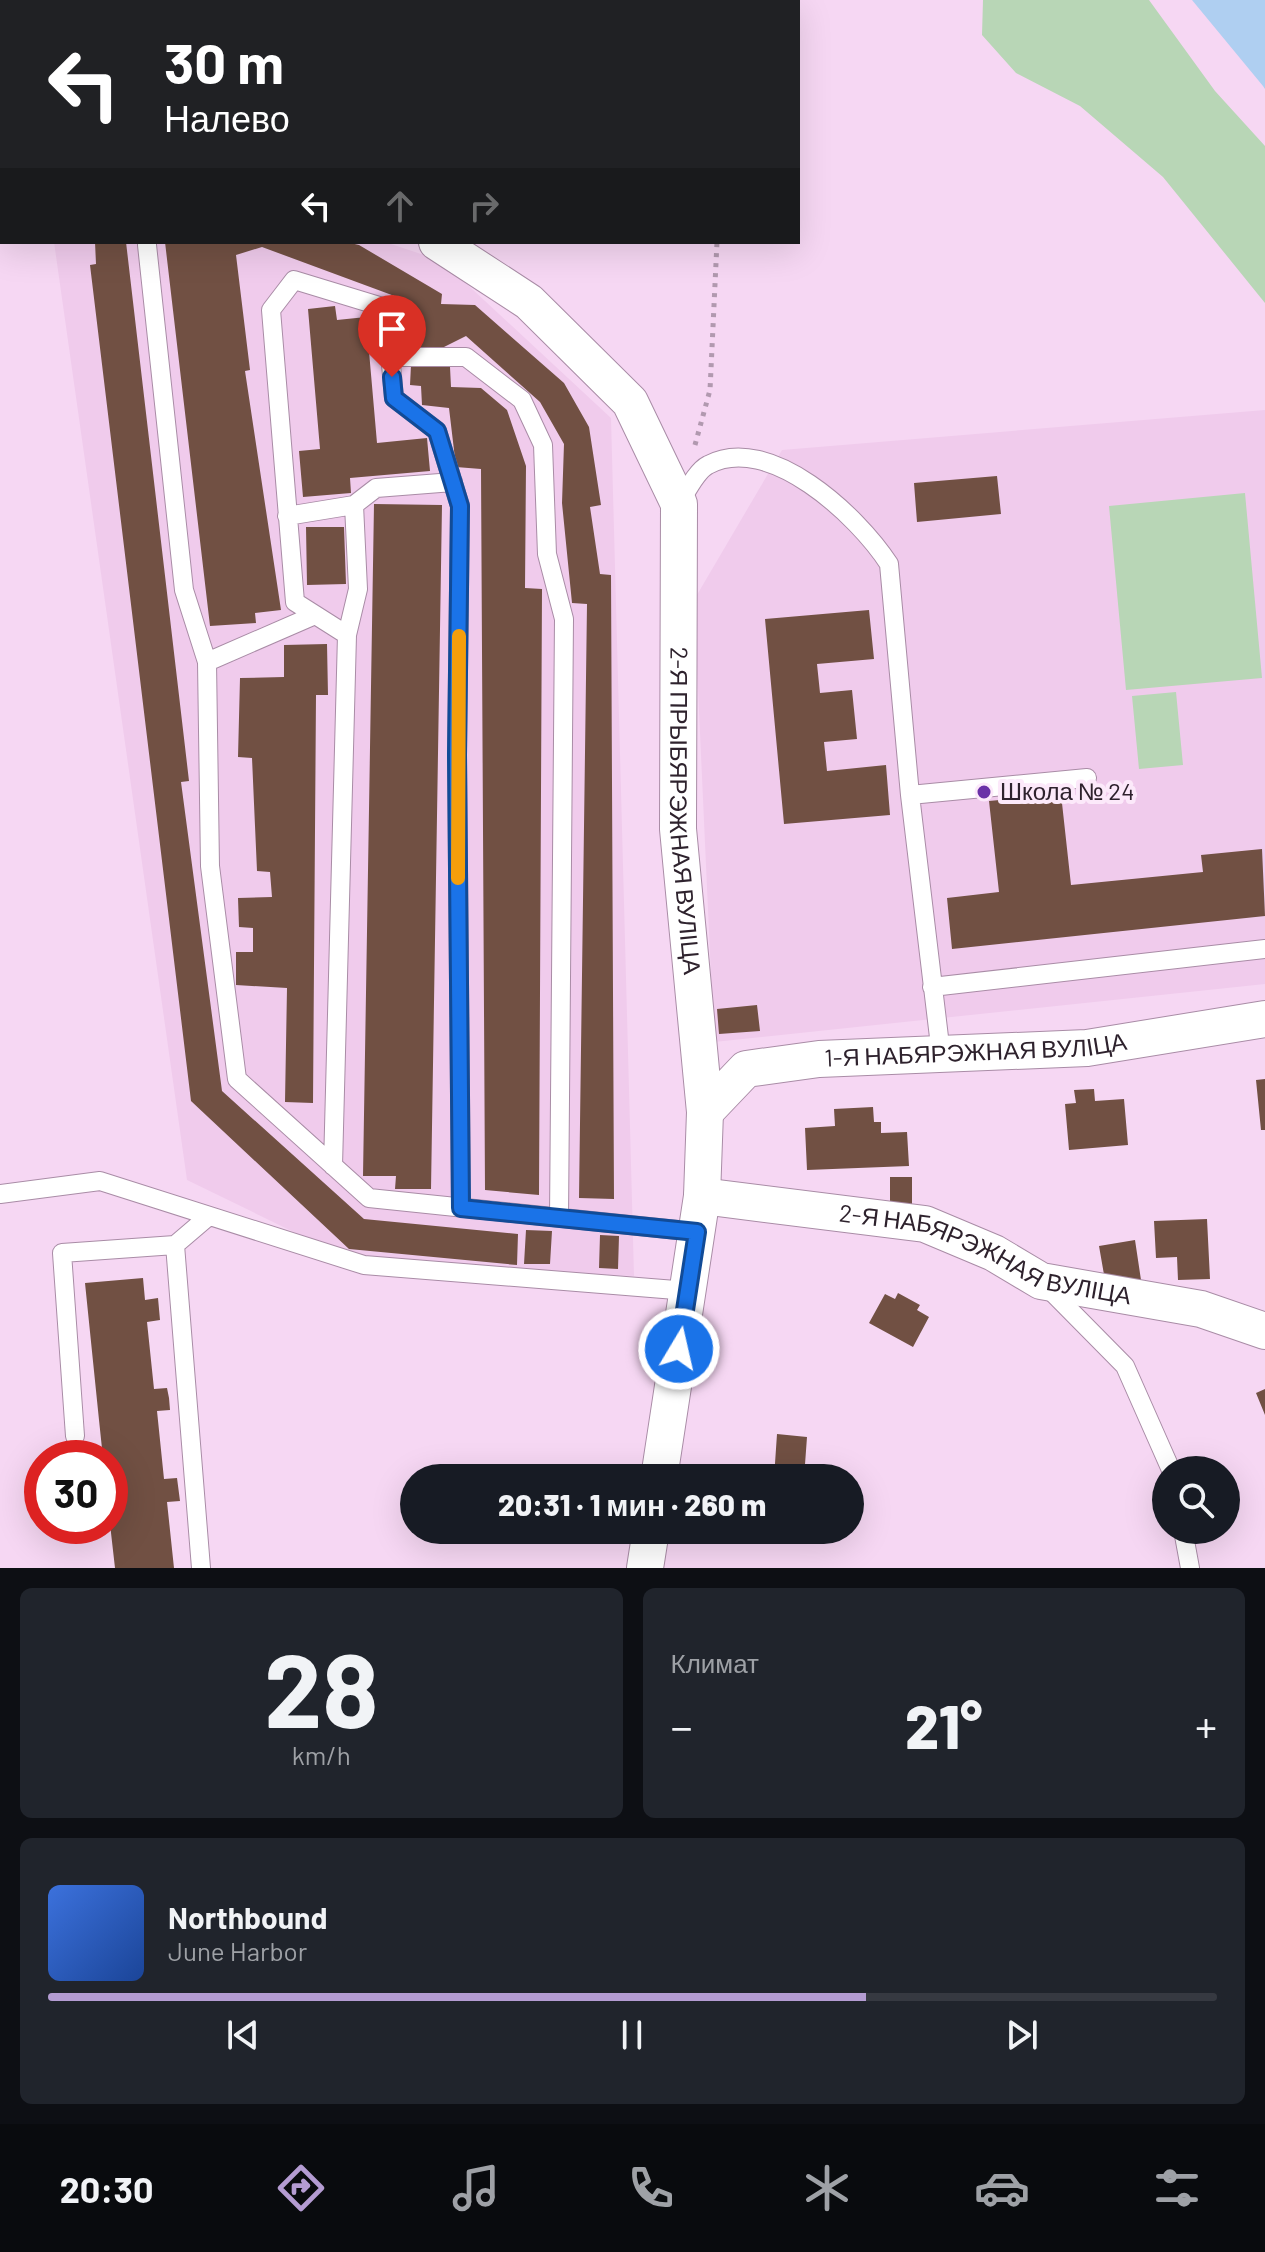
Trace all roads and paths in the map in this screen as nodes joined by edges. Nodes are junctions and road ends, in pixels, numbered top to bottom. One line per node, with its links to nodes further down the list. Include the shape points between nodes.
1 (440, 244): 7 (street, 2-Я ПРЫБЯРЭЖНАЯ ВУЛІЦА, via 529,302 630,402)
2 (717, 244): 5 (path, via 710,390)
3 (147, 245): 12 (lane, via 184,590)
4 (390, 357): 6 (lane, via 394,398 437,431); 9 (lane, via 386,308 294,280 271,310); 25 (lane, via 466,357 522,400 543,445 547,554 564,619)
5 (694, 447)
6 (453, 482): 8 (lane, via 376,488); 23 (lane, via 460,506)
7 (679, 504): 14 (lane, via 705,466 735,455 773,465 813,486 869,534 889,564); 19 (street, 2-Я ПРЫБЯРЭЖНАЯ ВУЛІЦА, via 678,829)
8 (354, 505): 9 (lane); 11 (lane, via 358,589)
9 (287, 516): 10 (lane, via 295,602)
10 (315, 615): 11 (lane); 12 (lane)
11 (347, 635): 20 (lane)
12 (207, 662): 20 (lane, via 210,866 237,1079)
13 (1087, 778): 14 (lane)
14 (910, 795): 16 (lane)
15 (1265, 949): 16 (lane)
16 (932, 987): 18 (lane)
17 (1265, 1019): 18 (street, 1-Я НАБЯРЭЖНАЯ ВУЛІЦА, via 1087,1048)
18 (941, 1054): 19 (street, 1-Я НАБЯРЭЖНАЯ ВУЛІЦА, via 819,1059 746,1069)
19 (705, 1112): 22 (street, 2-Я ПРЫБЯРЭЖНАЯ ВУЛІЦА)
20 (333, 1166): 23 (lane, via 369,1198)
21 (0, 1194): 24 (lane, via 100,1181)
22 (702, 1196): 26 (street, 2-Я ПРЫБЯРЭЖНАЯ ВУЛІЦА); 28 (street, 2-Я НАБЯРЭЖНАЯ ВУЛІЦА, via 925,1224 994,1253)
23 (461, 1208): 25 (lane)
24 (209, 1216): 27 (lane); 29 (lane, via 364,1265)
25 (559, 1218): 26 (lane)
26 (697, 1232): 29 (street, 2-Я ПРЫБЯРЭЖНАЯ ВУЛІЦА)
27 (175, 1245): 31 (lane, via 62,1253); 36 (lane)
28 (1041, 1281): 30 (street, 2-Я НАБЯРЭЖНАЯ ВУЛІЦА, via 1201,1309); 32 (lane, via 1125,1366)
29 (688, 1291): 33 (street, 2-Я ПРЫБЯРЭЖНАЯ ВУЛІЦА)
30 (1265, 1331)
31 (75, 1436)
32 (1165, 1456)
33 (661, 1464)
34 (649, 1544): 37 (street)
35 (1186, 1544): 38 (lane)
36 (201, 1568)
37 (645, 1568)
38 (1190, 1568)

